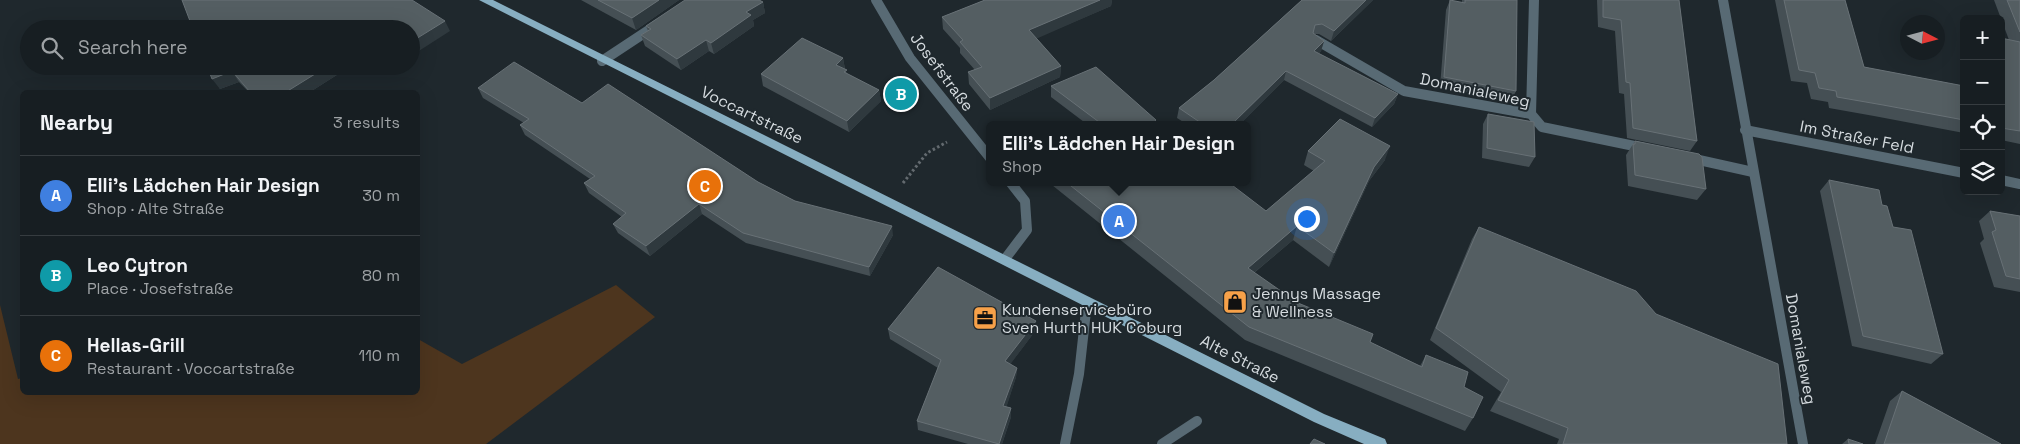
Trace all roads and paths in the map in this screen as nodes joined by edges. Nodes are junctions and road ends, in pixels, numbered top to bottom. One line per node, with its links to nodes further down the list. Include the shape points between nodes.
1 (484, 0): 7 (main road, Voccartstraße)
2 (876, 0): 10 (street, Josefstraße, via 910,58)
3 (1534, 0): 8 (street)
4 (1723, 0): 9 (street, Domanialeweg)
5 (668, 16): 7 (street)
6 (1316, 40): 8 (street, Domanialeweg, via 1404,91)
7 (602, 61): 19 (main road, Voccartstraße)
8 (1531, 114): 11 (street, Domanialeweg, via 1542,126)
9 (1745, 130): 14 (street, Domanialeweg); 15 (street, Im Straßer Feld)
10 (969, 132): 12 (street, Josefstraße); 19 (path, via 927,153)
11 (1657, 151)
12 (986, 153)
13 (1676, 155): 14 (street)
14 (1753, 172): 26 (street, Domanialeweg)
15 (1960, 172)
16 (2005, 181): 17 (street)
17 (2020, 184)
18 (1013, 186): 20 (street, via 1026,201 1027,230)
19 (889, 202): 20 (main road, Voccartstraße)
20 (1005, 259): 21 (main road, Alte Straße)
21 (1087, 302): 23 (street, via 1077,390); 25 (main road, Alte Straße, via 1319,418)
22 (1197, 421): 24 (street)
23 (1065, 444)
24 (1162, 444)
25 (1380, 444)
26 (1803, 444)

